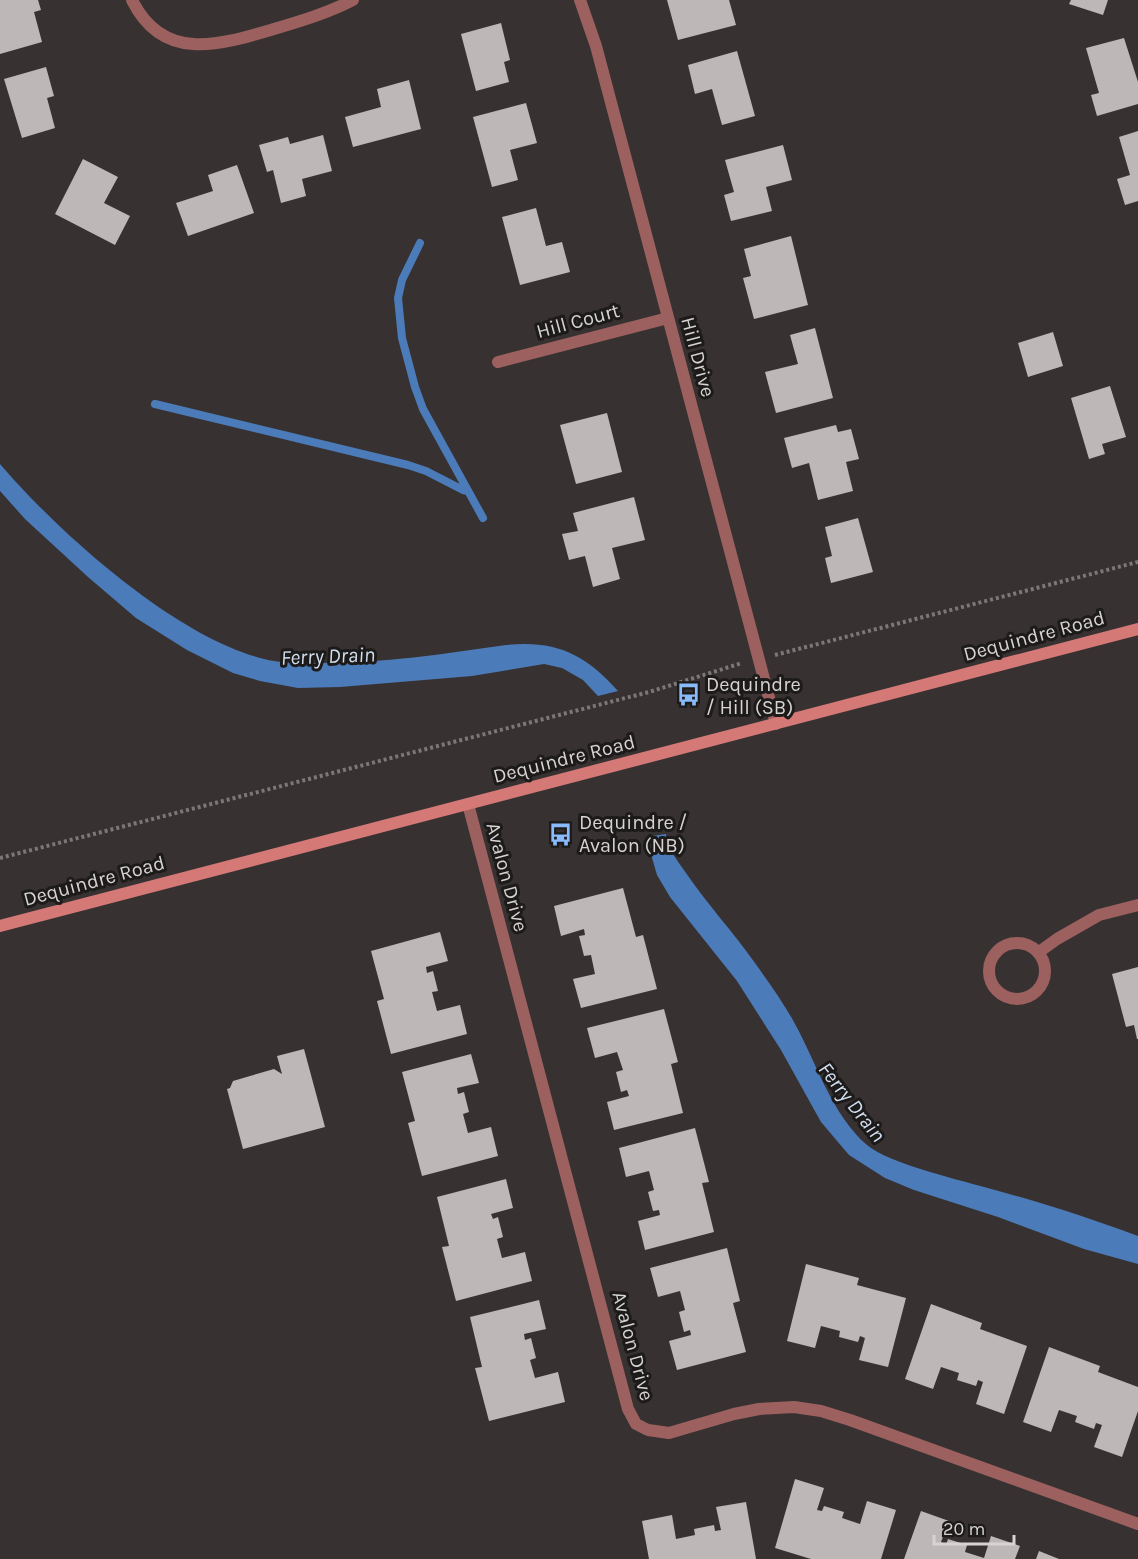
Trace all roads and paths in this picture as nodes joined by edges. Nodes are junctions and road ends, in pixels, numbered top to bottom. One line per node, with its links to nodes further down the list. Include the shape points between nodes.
1 (132, 0): 2 (street, via 154,30 193,46 228,42 319,15)
2 (353, 0)
3 (580, 0): 4 (street, Hill Drive, via 596,46)
4 (668, 318): 5 (street, Hill Court); 10 (street, Hill Drive)
5 (498, 362)
6 (1138, 562): 8 (path)
7 (1138, 629): 10 (main road, Dequindre Road)
8 (778, 654)
9 (739, 663): 12 (path, via 638,695)
10 (776, 724): 11 (main road, Dequindre Road)
11 (468, 804): 14 (main road, Dequindre Road); 16 (street, Avalon Drive, via 625,1397 636,1424 669,1433 759,1409 794,1407 821,1411)
12 (0, 858)
13 (1138, 905): 15 (street, via 1099,915)
14 (0, 926)
15 (1039, 952): 15 (street, via 1014,942 997,950 989,967 992,985 1006,997 1025,998 1034,994 1046,970)
16 (1138, 1524)

